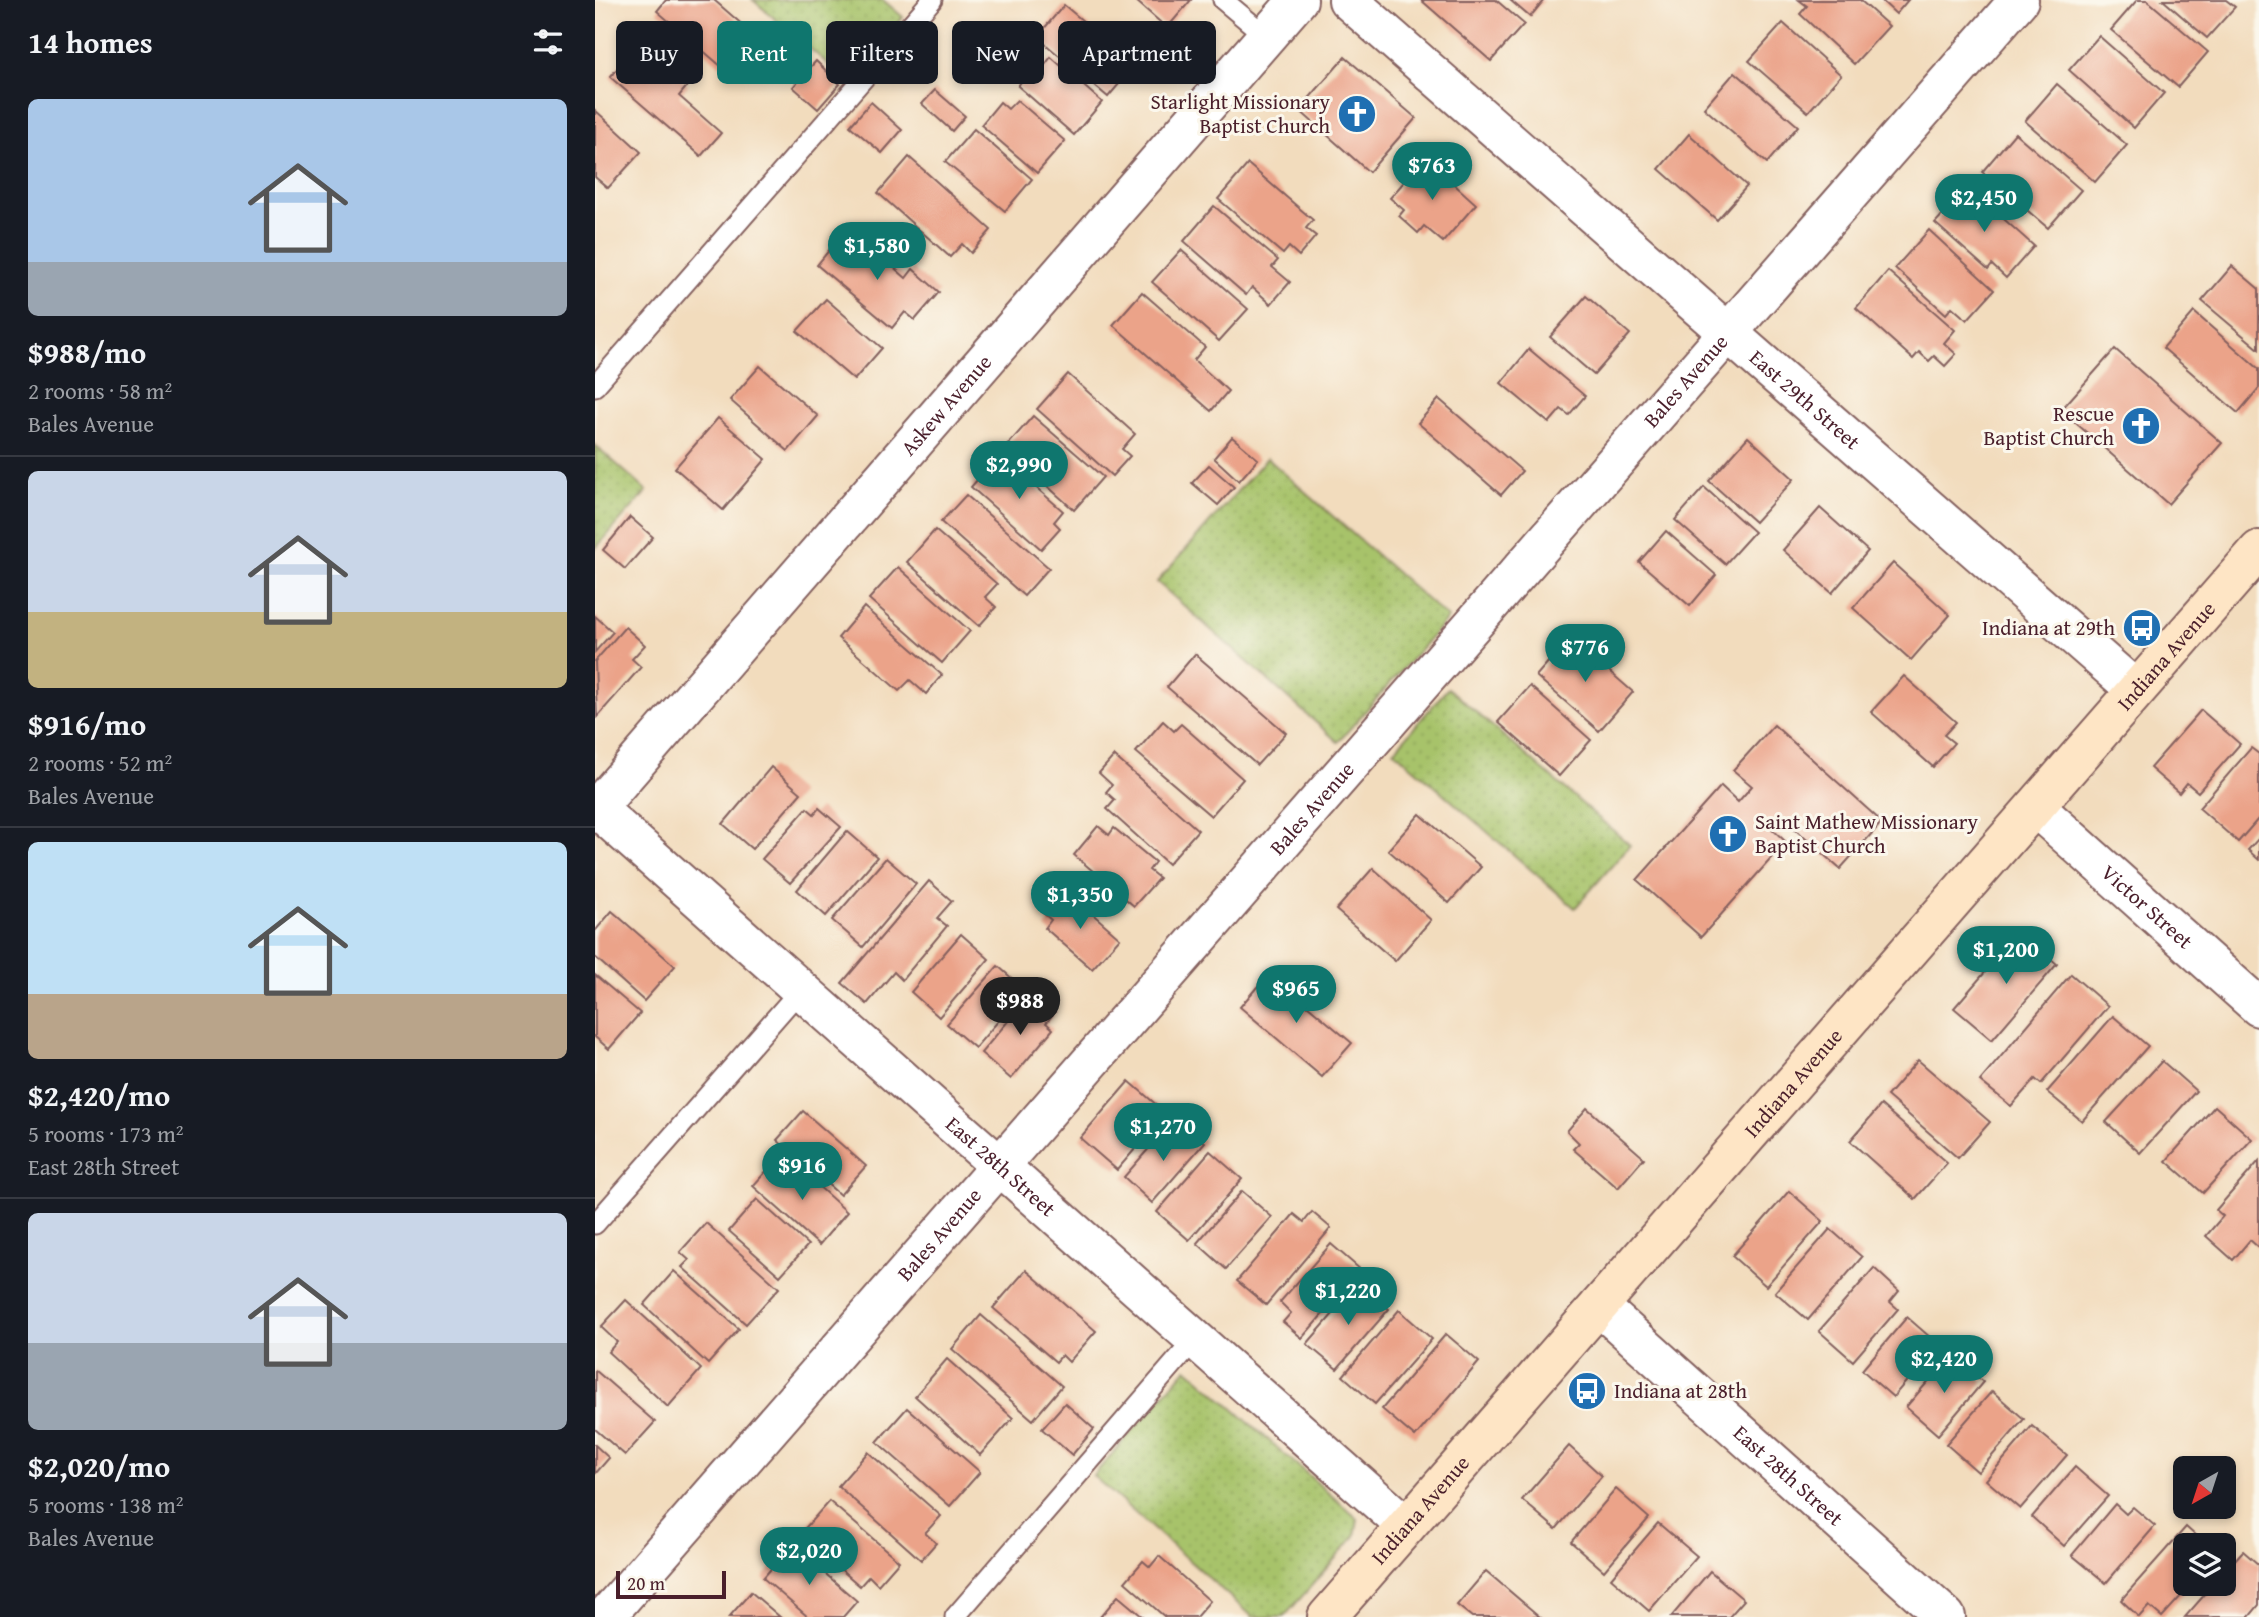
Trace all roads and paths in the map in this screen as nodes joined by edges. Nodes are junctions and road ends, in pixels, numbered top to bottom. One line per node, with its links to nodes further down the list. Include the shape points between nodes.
1 (932, 0): 8 (lane)
2 (1223, 0): 6 (lane)
3 (1298, 0): 6 (street, Askew Avenue)
4 (1348, 0): 7 (street, East 29th Street)
5 (2019, 0): 7 (street, Bales Avenue)
6 (1266, 36): 12 (street, Askew Avenue)
7 (1728, 331): 10 (street, East 29th Street); 15 (street, Bales Avenue)
8 (595, 386)
9 (2259, 550): 10 (street, Indiana Avenue)
10 (2136, 690): 11 (street, Indiana Avenue)
11 (2035, 807): 14 (street, Victor Street); 17 (street, Indiana Avenue)
12 (595, 808): 13 (street, East 28th Street)
13 (802, 988): 15 (street, East 28th Street); 16 (lane)
14 (2259, 1007)
15 (999, 1166): 18 (street, East 28th Street); 20 (street, Bales Avenue)
16 (595, 1224)
17 (1599, 1306): 19 (street, Indiana Avenue); 23 (street, East 28th Street)
18 (1196, 1338): 19 (street, East 28th Street); 21 (lane)
19 (1406, 1526): 22 (street, Indiana Avenue)
20 (605, 1617)
21 (955, 1617)
22 (1328, 1617)
23 (1946, 1617)

